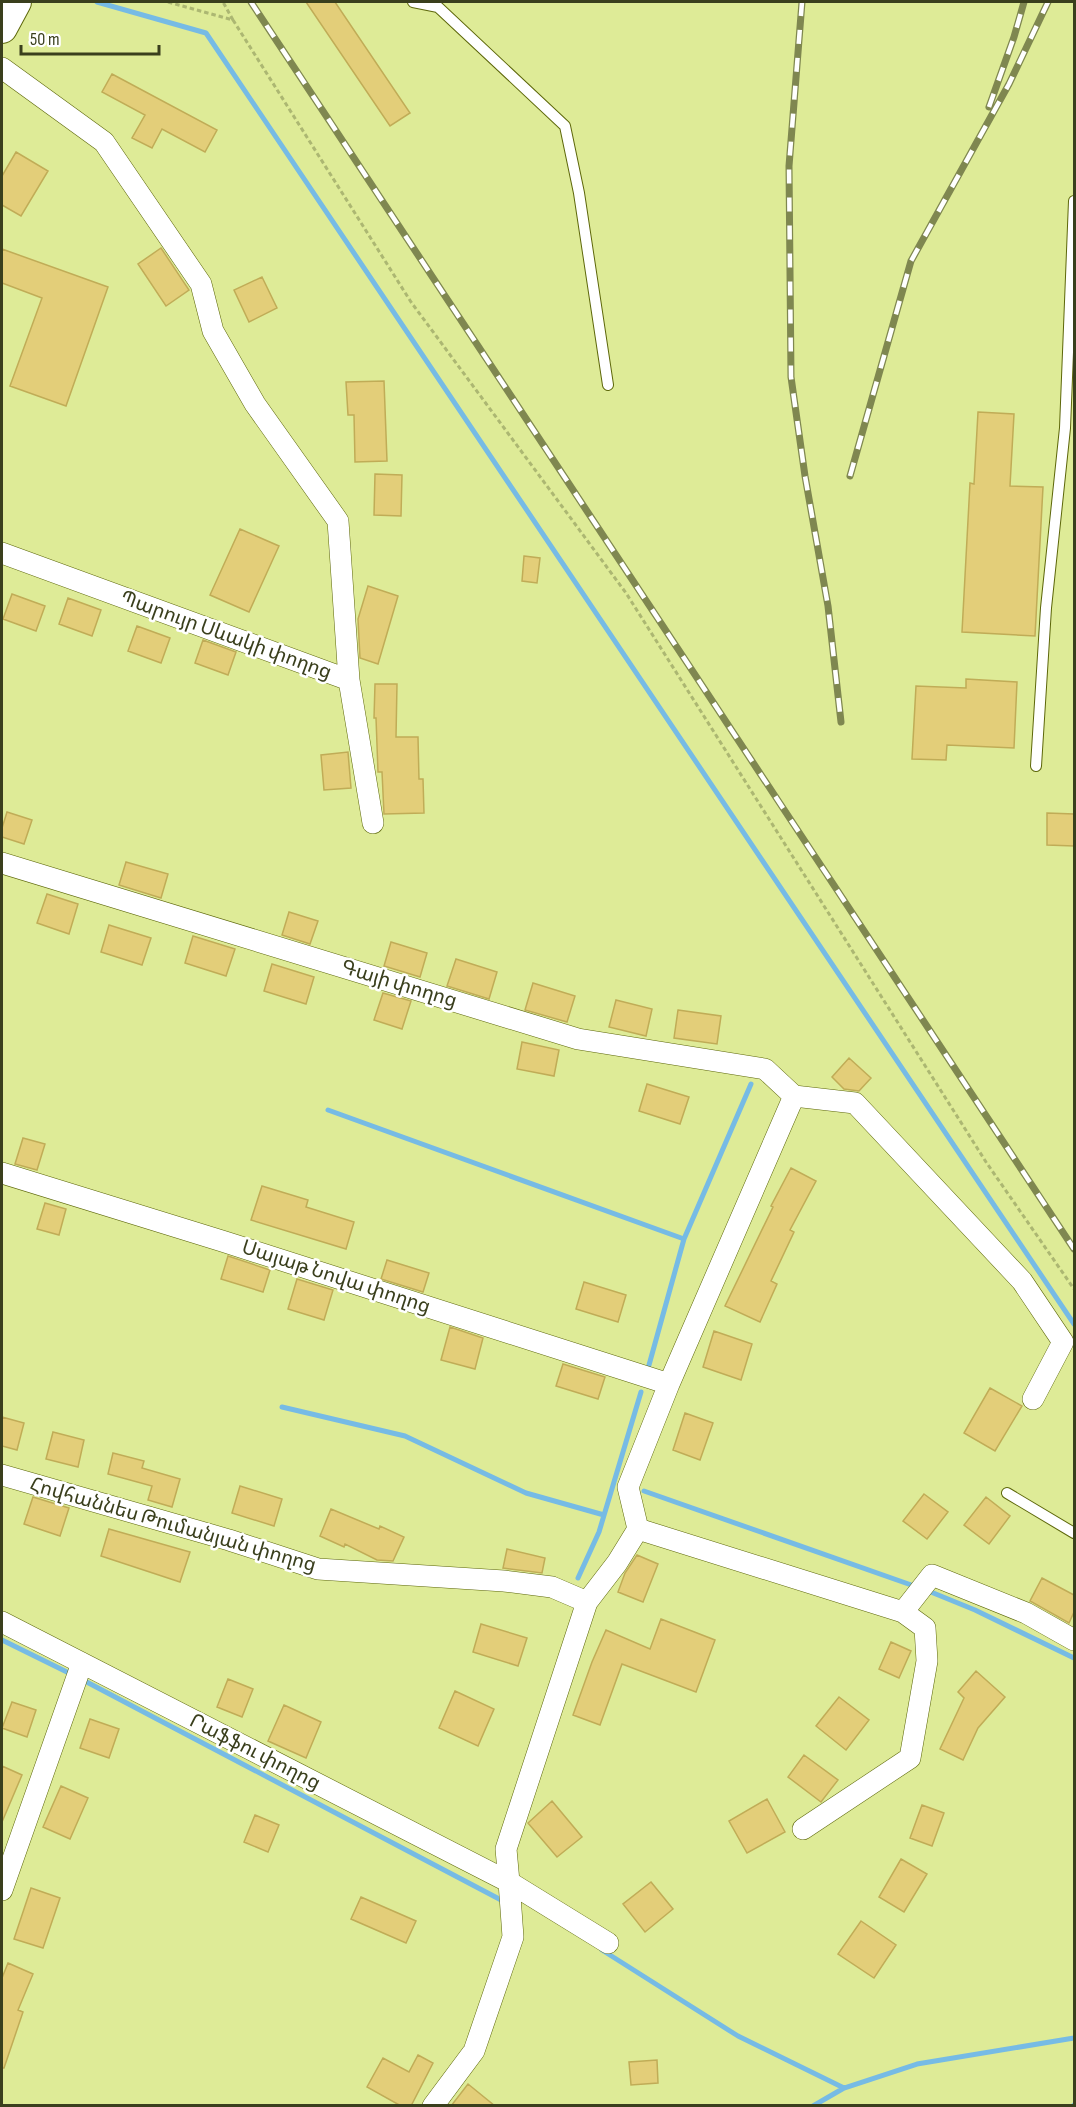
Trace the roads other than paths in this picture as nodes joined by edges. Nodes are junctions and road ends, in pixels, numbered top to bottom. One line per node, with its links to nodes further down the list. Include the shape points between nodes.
1 (16, 2): 3 (main road)
2 (412, 2): 6 (lane, via 438,8 565,126)
3 (2, 28)
4 (2, 68): 8 (street, via 104,142 201,284 213,332 255,404 338,521)
5 (1074, 201): 9 (lane, via 1065,428 1046,608)
6 (608, 386)
7 (2, 553): 8 (street, Պարույր Սևակի փողոց)
8 (349, 680): 10 (street, Պարույր Սևակի փողոց)
9 (1036, 766)
10 (373, 823)
11 (2, 863): 12 (street, Գայի փողոց, via 578,1039 765,1069)
12 (794, 1096): 14 (street); 15 (street, via 855,1103 1022,1281 1063,1342)
13 (2, 1173): 14 (street, Սայաթ Նովա փողոց)
14 (669, 1384): 18 (street, via 628,1487)
15 (1034, 1399)
16 (2, 1475): 20 (street, Հովհաննես Թումանյան փողոց, via 318,1569 504,1581 552,1587)
17 (1007, 1493): 19 (lane)
18 (638, 1528): 20 (street); 21 (street)
19 (1074, 1533)
20 (587, 1602): 26 (street, via 506,1849)
21 (903, 1612): 23 (street, via 932,1575 1026,1614); 25 (street, via 925,1628 927,1661 910,1758)
22 (2, 1622): 24 (street, Րաֆֆու փողոց)
23 (1074, 1640)
24 (79, 1673): 26 (street, Րաֆֆու փողոց); 27 (street)
25 (803, 1829)
26 (509, 1882): 28 (street, Րաֆֆու փողոց); 29 (street, via 513,1937 474,2051)
27 (2, 1890)
28 (608, 1943)
29 (433, 2106)

